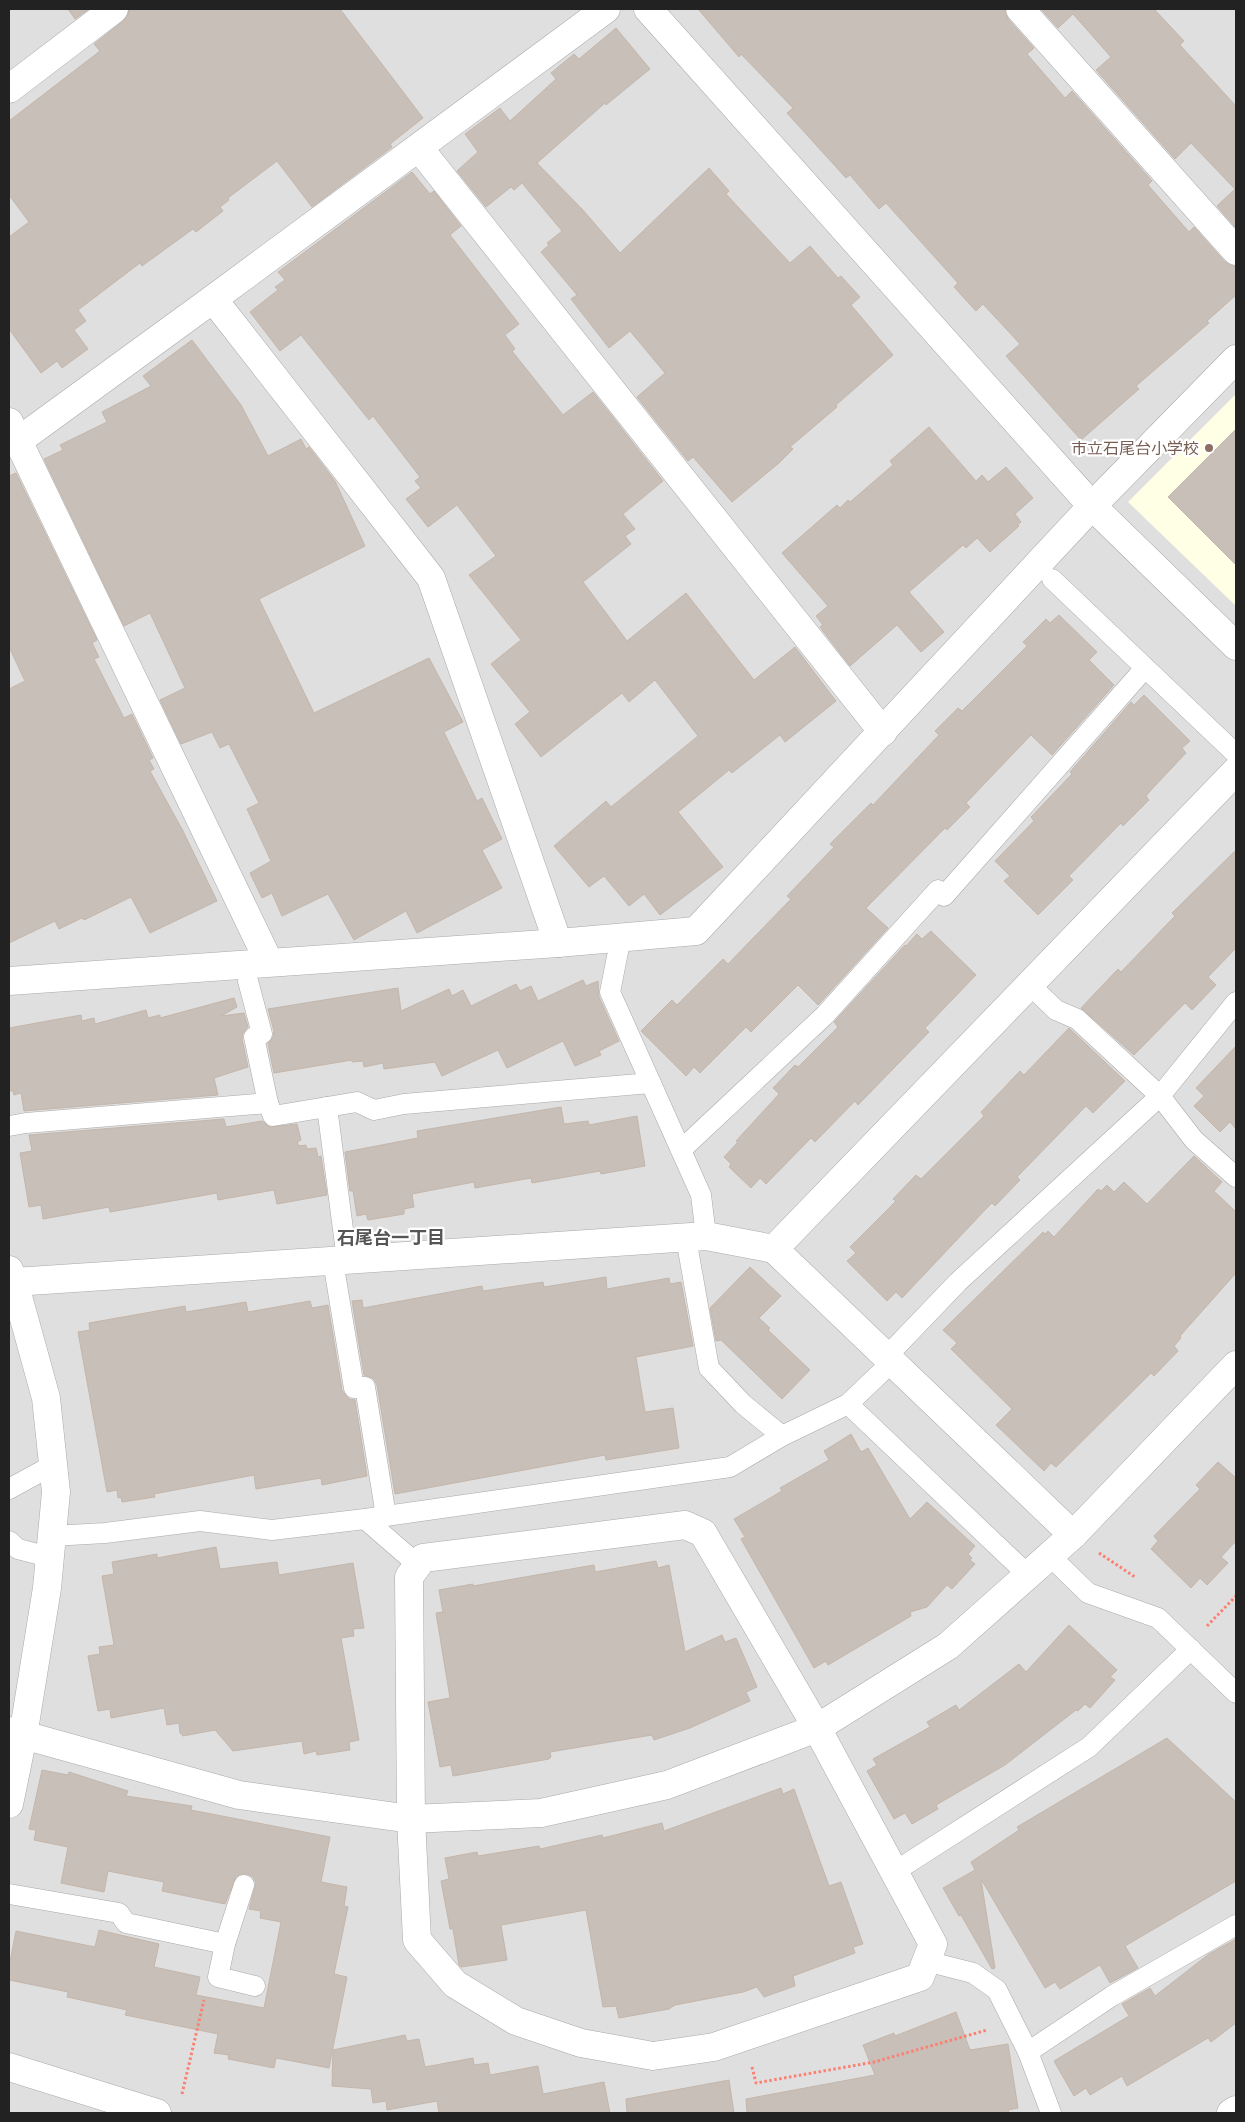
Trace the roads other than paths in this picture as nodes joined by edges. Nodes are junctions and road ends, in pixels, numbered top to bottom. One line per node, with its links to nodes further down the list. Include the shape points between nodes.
1 (114, 9): 5 (street)
2 (606, 9): 6 (street)
3 (648, 9): 11 (street)
4 (1020, 9): 7 (street)
5 (9, 88)
6 (419, 148): 8 (street); 15 (street)
7 (1236, 251)
8 (213, 299): 10 (street); 19 (street, via 431,578)
9 (1236, 359): 11 (street)
10 (13, 431): 20 (street)
11 (1092, 506): 13 (street); 15 (street)
12 (1052, 579): 14 (lane)
13 (1236, 646)
14 (1145, 668): 16 (lane); 30 (lane, via 944,896 938,890 825,1015)
15 (883, 732): 18 (street, via 696,931)
16 (1236, 754)
17 (1236, 772): 23 (street)
18 (620, 938): 19 (street); 25 (lane, via 610,992)
19 (558, 943): 20 (street)
20 (269, 962): 21 (street)
21 (9, 981)
22 (248, 981): 27 (lane, via 262,1034 254,1037)
23 (1030, 985): 26 (lane, via 1056,1010 1077,1019); 33 (street)
24 (1236, 1002): 26 (lane)
25 (651, 1083): 28 (lane, via 404,1104 374,1110 357,1102); 30 (lane)
26 (1160, 1096): 31 (lane, via 1194,1140); 36 (lane, via 958,1282)
27 (268, 1103): 28 (lane, via 273,1116); 29 (lane)
28 (327, 1107): 34 (lane)
29 (9, 1126)
30 (681, 1150): 32 (lane, via 701,1194)
31 (1236, 1177)
32 (696, 1237): 33 (street); 34 (street); 39 (lane, via 709,1368 743,1404)
33 (774, 1249): 36 (street)
34 (340, 1261): 35 (street); 42 (lane, via 354,1388 365,1387)
35 (11, 1276): 40 (street, via 46,1398)
36 (890, 1359): 38 (lane); 44 (street)
37 (1236, 1365): 44 (street)
38 (848, 1404): 39 (lane); 49 (lane)
39 (782, 1436): 42 (lane, via 730,1467)
40 (53, 1466): 41 (lane); 46 (street, via 56,1492)
41 (9, 1488)
42 (386, 1516): 43 (lane)
43 (365, 1519): 46 (lane, via 272,1530 200,1521 105,1533); 48 (lane)
44 (1072, 1534): 47 (street)
45 (9, 1541): 46 (lane, via 18,1549)
46 (51, 1547): 53 (street, via 47,1588)
47 (1049, 1556): 49 (street); 50 (lane, via 1088,1593 1158,1618)
48 (418, 1565): 52 (street, via 423,1558 685,1524 703,1533); 55 (street, via 409,1577)
49 (1028, 1575): 52 (street, via 948,1646)
50 (1189, 1648): 51 (lane); 56 (lane, via 1089,1747)
51 (1236, 1693)
52 (818, 1728): 55 (street, via 667,1785 541,1813); 56 (street)
53 (16, 1734): 54 (street); 55 (street, via 239,1795)
54 (10, 1793)
55 (410, 1819): 61 (street, via 417,1940 455,1984 516,2021 581,2043 653,2056 714,2047 920,1977)
56 (894, 1872): 61 (street, via 932,1944)
57 (244, 1885): 60 (lane)
58 (9, 1894): 60 (lane, via 119,1913 126,1923)
59 (1236, 1925): 63 (lane, via 1112,1996)
60 (225, 1944): 62 (lane, via 218,1977)
61 (926, 1961): 63 (lane, via 973,1973 997,1990)
62 (255, 1986)
63 (1028, 2052): 67 (lane)
64 (9, 2067): 66 (street)
65 (1236, 2110): 68 (street)
66 (157, 2113)
67 (1051, 2113)
68 (1231, 2113)

